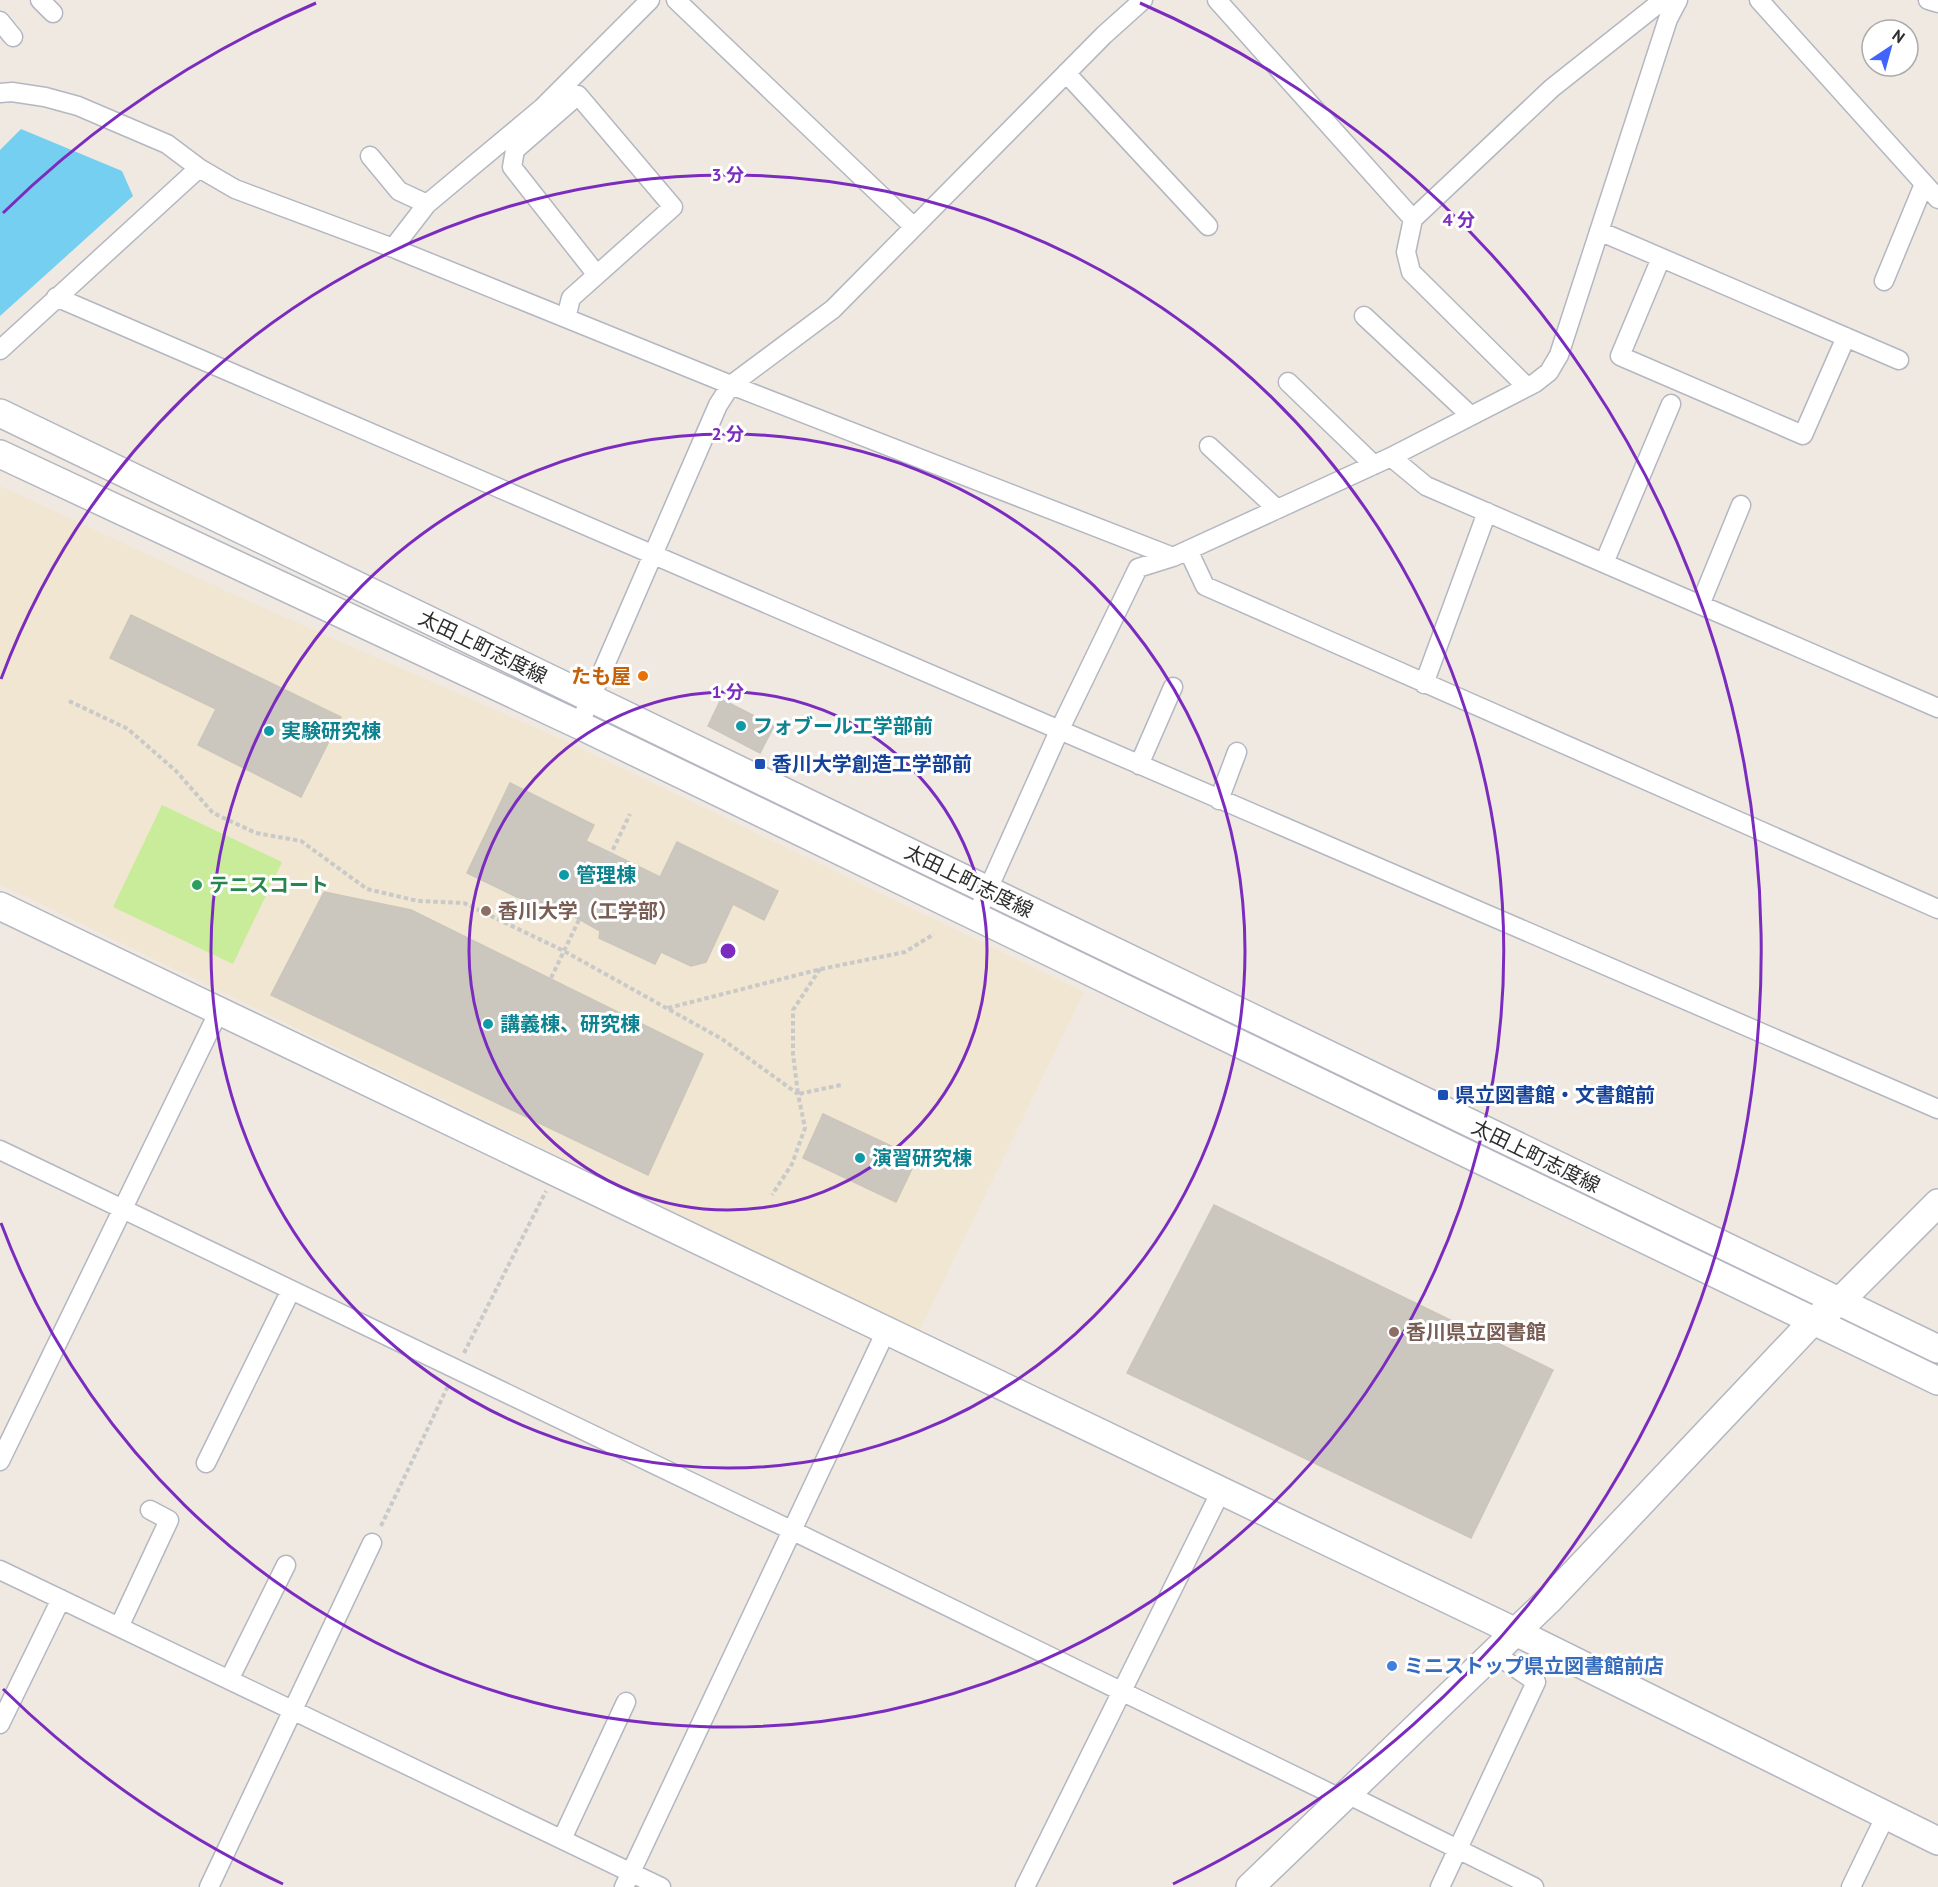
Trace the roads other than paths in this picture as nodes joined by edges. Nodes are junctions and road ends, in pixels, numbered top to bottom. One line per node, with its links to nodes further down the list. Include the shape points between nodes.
1 (650, 0): 17 (street, via 542,108)
2 (676, 0): 20 (street)
3 (1143, 0): 11 (street)
4 (1217, 0): 18 (street)
5 (1759, 0): 15 (street)
6 (1928, 0): 8 (street)
7 (1677, 2): 18 (street, via 1658,4 1552,88); 21 (street, via 1668,19)
8 (1938, 3)
9 (0, 22): 10 (street)
10 (13, 37)
11 (1066, 73): 19 (street); 20 (street)
12 (0, 93): 14 (street, via 23,93 78,106 167,144)
13 (370, 156): 17 (street, via 399,191)
14 (199, 168): 22 (street, via 235,189); 26 (street)
15 (1924, 184): 16 (street); 25 (street)
16 (1938, 200)
17 (427, 204): 22 (street)
18 (1413, 219): 34 (street, via 1406,252 1411,272)
19 (1208, 226)
20 (914, 227): 33 (street, via 833,309)
21 (1599, 231): 23 (street); 34 (street, via 1559,355 1549,372)
22 (393, 248): 28 (street)
23 (1661, 258): 29 (street); 29 (street, via 1620,356 1803,435)
24 (597, 275): 24 (street, via 673,207 579,95 516,150 512,167); 28 (street, via 571,298)
25 (1884, 281)
26 (56, 297): 30 (street); 46 (street)
27 (1364, 316): 37 (street)
28 (566, 318): 33 (street)
29 (1846, 337): 31 (street)
30 (0, 350)
31 (1899, 360)
32 (1288, 382): 41 (street)
33 (731, 385): 45 (street); 46 (street, via 718,405)
34 (1527, 387): 37 (street)
35 (1671, 404): 47 (street)
36 (0, 413): 51 (main road, 太田上町志度線)
37 (1471, 416): 40 (street)
38 (1209, 446): 43 (street)
39 (0, 454): 53 (main road, 太田上町志度線)
40 (1391, 457): 41 (street); 44 (street, via 1426,486)
41 (1374, 465): 43 (street)
42 (1741, 505): 48 (street)
43 (1277, 509): 45 (street)
44 (1487, 512): 47 (street); 49 (street)
45 (1180, 553): 49 (street, via 1205,586); 54 (street, via 1138,568)
46 (652, 555): 51 (street); 54 (street)
47 (1604, 563): 48 (street)
48 (1700, 605): 52 (street)
49 (1424, 684): 60 (street)
50 (1173, 687): 56 (street)
51 (590, 698): 53 (street); 58 (main road, 太田上町志度線)
52 (1938, 708)
53 (579, 725): 61 (main road, 太田上町志度線)
54 (1059, 731): 56 (street); 58 (street)
55 (1237, 752): 57 (street)
56 (1139, 765): 57 (street)
57 (1219, 800): 63 (street)
58 (987, 890): 61 (street); 68 (main road, 太田上町志度線)
59 (0, 906): 62 (main road)
60 (1938, 909)
61 (976, 916): 69 (main road, 太田上町志度線)
62 (219, 1011): 66 (street); 70 (main road)
63 (1938, 1109)
64 (0, 1150): 66 (street)
65 (1938, 1203): 68 (main road)
66 (121, 1209): 67 (street); 73 (street)
67 (291, 1290): 74 (street); 77 (street)
68 (1838, 1303): 69 (main road); 71 (main road, 太田上町志度線)
69 (1814, 1320): 72 (main road, 太田上町志度線); 83 (main road)
70 (886, 1330): 75 (main road); 77 (street)
71 (1938, 1349)
72 (1938, 1381)
73 (0, 1461)
74 (206, 1463)
75 (1221, 1491): 83 (main road); 86 (street)
76 (150, 1510): 82 (street, via 169,1520)
77 (791, 1530): 86 (street); 95 (street)
78 (372, 1543): 88 (street)
79 (286, 1565): 85 (street)
80 (0, 1570): 81 (street)
81 (61, 1599): 82 (street); 89 (street)
82 (119, 1627): 85 (street)
83 (1516, 1632): 84 (main road); 91 (main road)
84 (1494, 1653): 90 (main road); 94 (street, via 1536,1682)
85 (229, 1680): 88 (street)
86 (1122, 1692): 90 (street); 98 (street)
87 (626, 1702): 92 (street)
88 (291, 1711): 92 (street); 96 (street)
89 (0, 1724)
90 (1344, 1797): 94 (street); 99 (main road)
91 (1886, 1815): 93 (main road); 102 (street)
92 (562, 1839): 95 (street)
93 (1938, 1840)
94 (1458, 1850): 100 (street); 101 (street)
95 (628, 1879): 97 (street)
96 (208, 1887)
97 (661, 1887)
98 (1025, 1887)
99 (1250, 1887)
100 (1440, 1887)
101 (1534, 1887)
102 (1851, 1887)

